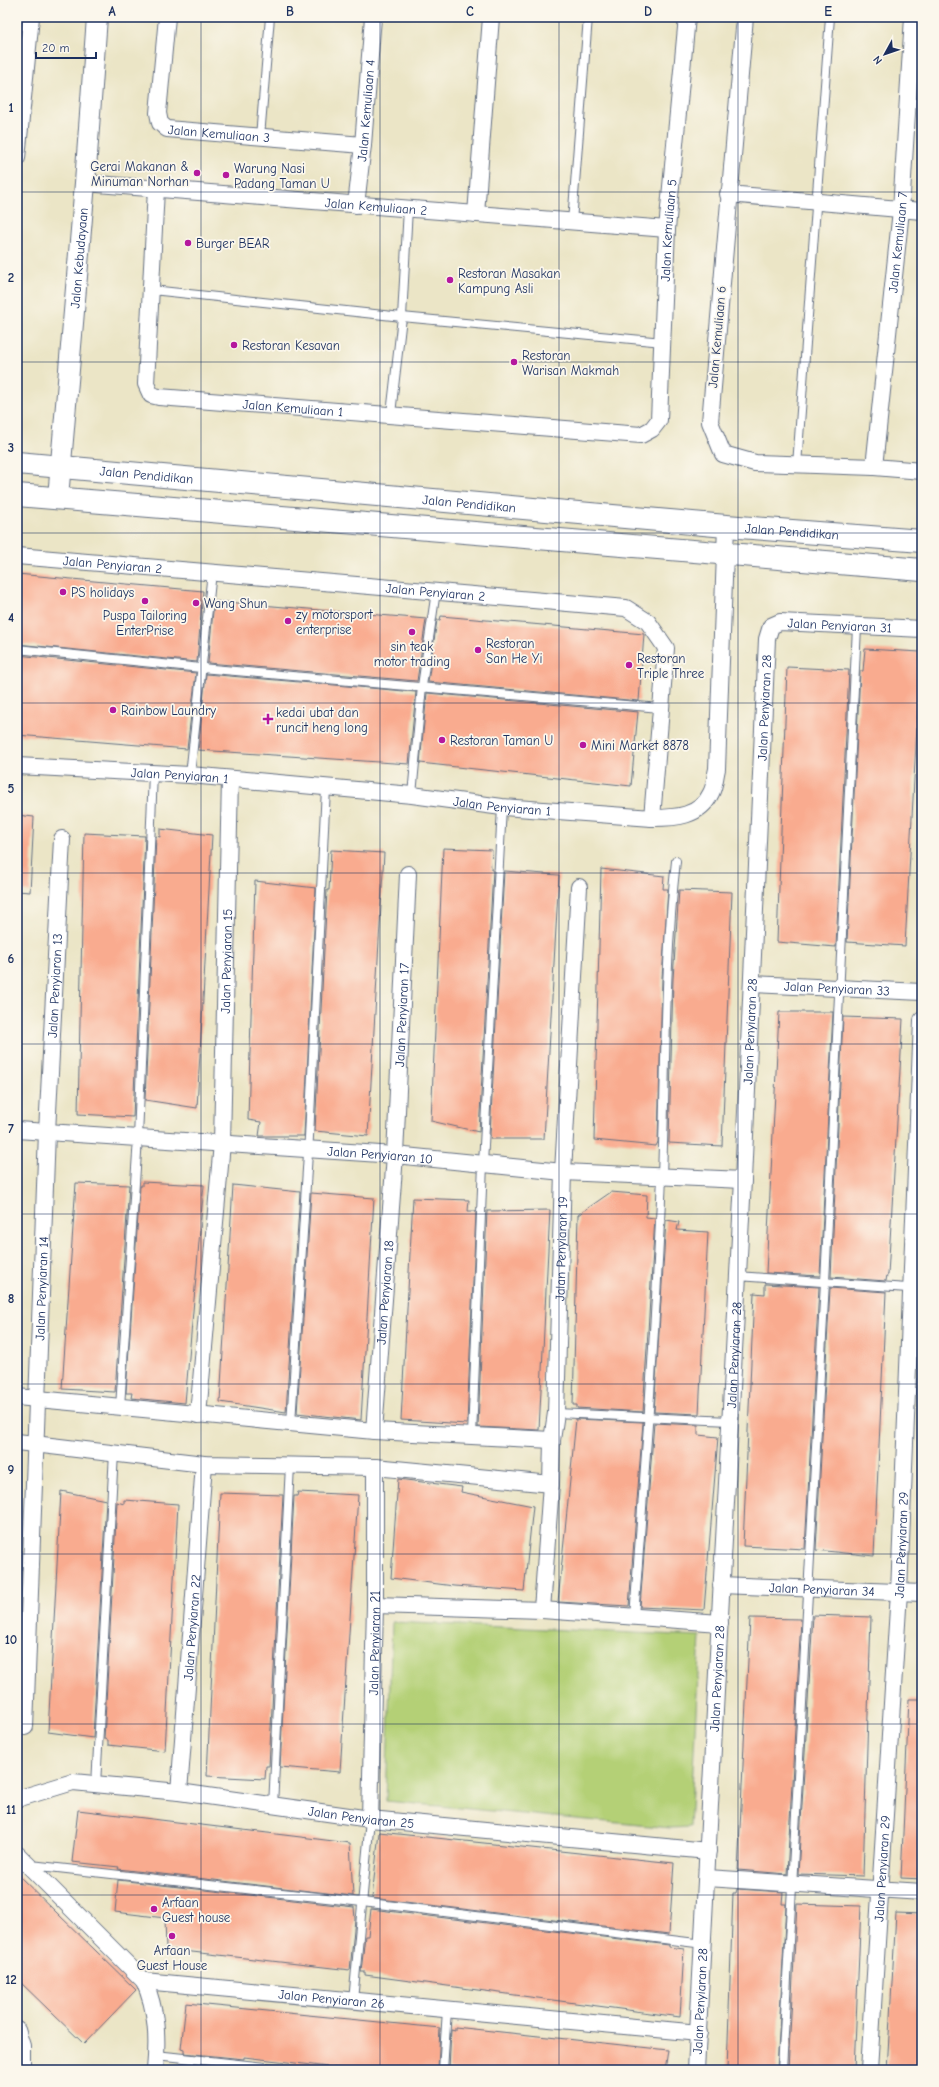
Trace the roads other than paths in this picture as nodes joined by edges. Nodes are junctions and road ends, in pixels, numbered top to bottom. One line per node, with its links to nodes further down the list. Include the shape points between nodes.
1 (31, 17): 14 (street)
2 (97, 17): 15 (street, Jalan Kebudayaan)
3 (167, 17): 12 (street, Jalan Kemuliaan 3, via 158,112 160,123 167,129)
4 (270, 17): 12 (lane)
5 (372, 17): 13 (street, Jalan Kemuliaan 4)
6 (491, 17): 23 (street)
7 (588, 17): 24 (lane)
8 (687, 17): 25 (street, Jalan Kemuliaan 5)
9 (745, 17): 17 (street, Jalan Kemuliaan 6)
10 (830, 17): 18 (lane)
11 (913, 17): 21 (street, Jalan Kemuliaan 7)
12 (260, 137): 13 (street, Jalan Kemuliaan 3)
13 (363, 145): 19 (street, Jalan Kemuliaan 4)
14 (17, 156)
15 (85, 183): 16 (street, Jalan Kemuliaan 2); 33 (street, Jalan Kebudayaan)
16 (156, 189): 19 (street, Jalan Kemuliaan 2); 26 (street, Jalan Kemuliaan 1)
17 (728, 194): 18 (street); 32 (street, Jalan Kemuliaan 6, via 710,422 724,454 755,463)
18 (815, 202): 21 (street); 32 (lane)
19 (356, 204): 20 (street, Jalan Kemuliaan 2)
20 (408, 208): 23 (street, Jalan Kemuliaan 2); 27 (lane)
21 (901, 210): 22 (street); 34 (street, Jalan Kemuliaan 7)
22 (922, 211)
23 (476, 214): 24 (street, Jalan Kemuliaan 2)
24 (572, 222): 25 (street, Jalan Kemuliaan 2)
25 (667, 229): 28 (street, Jalan Kemuliaan 5)
26 (152, 290): 27 (lane); 29 (street, Jalan Kemuliaan 1, via 146,384 151,395)
27 (402, 317): 28 (lane); 29 (lane)
28 (664, 342): 30 (street, Jalan Kemuliaan 5, via 659,420 652,429)
29 (392, 414): 30 (street, Jalan Kemuliaan 1)
30 (641, 435)
31 (17, 463): 33 (main road, Jalan Pendidikan)
32 (797, 465): 34 (street, Jalan Kemuliaan 6)
33 (60, 467): 37 (street, Jalan Kebudayaan); 38 (main road, Jalan Pendidikan)
34 (874, 467): 35 (street, Jalan Kemuliaan 6)
35 (922, 471)
36 (17, 495): 37 (main road)
37 (58, 498): 40 (main road)
38 (726, 526): 39 (main road, Jalan Pendidikan); 40 (street, Jalan Penyiaran 1)
39 (922, 541)
40 (725, 554): 42 (main road); 59 (street, Jalan Penyiaran 1, via 717,769 712,793 699,809 676,818)
41 (17, 556): 43 (street, Jalan Penyiaran 2)
42 (922, 570)
43 (212, 572): 44 (street, Jalan Penyiaran 2); 49 (lane)
44 (436, 591): 50 (lane); 51 (street, Jalan Penyiaran 2, via 626,608 648,622 666,648)
45 (857, 627): 46 (street, Jalan Penyiaran 31); 47 (street, Jalan Penyiaran 31, via 780,622 771,626); 65 (lane)
46 (922, 629)
47 (767, 639): 64 (street, Jalan Penyiaran 28)
48 (17, 649): 49 (lane)
49 (201, 668): 50 (lane); 54 (lane)
50 (422, 686): 51 (lane); 57 (lane)
51 (660, 708): 59 (street, Jalan Penyiaran 2)
52 (17, 766): 53 (street, Jalan Penyiaran 1)
53 (153, 773): 54 (street, Jalan Penyiaran 1); 70 (lane)
54 (190, 774): 55 (street, Jalan Penyiaran 1)
55 (230, 779): 56 (street, Jalan Penyiaran 1); 71 (street, Jalan Penyiaran 15)
56 (326, 788): 57 (street, Jalan Penyiaran 1); 72 (lane)
57 (412, 795): 58 (street, Jalan Penyiaran 1)
58 (502, 807): 59 (street, Jalan Penyiaran 1); 74 (lane)
59 (652, 818)
60 (62, 839): 69 (street, Jalan Penyiaran 13)
61 (676, 861): 76 (lane, via 671,907)
62 (408, 874): 73 (street, Jalan Penyiaran 17)
63 (579, 887): 75 (street, Jalan Penyiaran 19)
64 (752, 984): 65 (street, Jalan Penyiaran 33); 77 (street, Jalan Penyiaran 28)
65 (839, 988): 66 (street, Jalan Penyiaran 33); 79 (lane)
66 (922, 992)
67 (922, 1020): 80 (street, Jalan Penyiaran 29)
68 (17, 1130): 69 (street, Jalan Penyiaran 10)
69 (47, 1132): 70 (street, Jalan Penyiaran 10); 82 (street, Jalan Penyiaran 14)
70 (138, 1138): 71 (street, Jalan Penyiaran 10); 83 (lane)
71 (222, 1143): 72 (street, Jalan Penyiaran 10); 85 (street, Jalan Penyiaran 15)
72 (308, 1150): 73 (street, Jalan Penyiaran 10); 88 (lane)
73 (395, 1155): 74 (street, Jalan Penyiaran 10); 89 (street, Jalan Penyiaran 18)
74 (483, 1164): 75 (street, Jalan Penyiaran 10); 90 (lane)
75 (563, 1172): 76 (street, Jalan Penyiaran 10); 84 (street, Jalan Penyiaran 19)
76 (662, 1177): 77 (street, Jalan Penyiaran 10); 86 (lane)
77 (743, 1180): 78 (street, Jalan Penyiaran 28)
78 (737, 1276): 79 (lane); 87 (street, Jalan Penyiaran 28)
79 (825, 1282): 80 (lane); 100 (lane)
80 (917, 1289): 101 (street, Jalan Penyiaran 29)
81 (17, 1397): 82 (street)
82 (37, 1399): 83 (street); 93 (street, Jalan Penyiaran 14)
83 (120, 1407): 85 (street)
84 (556, 1414): 86 (lane); 91 (street, Jalan Penyiaran 19)
85 (198, 1415): 88 (street)
86 (648, 1418): 87 (lane); 105 (lane)
87 (730, 1421): 99 (street, Jalan Penyiaran 28)
88 (291, 1424): 89 (street)
89 (374, 1431): 90 (street)
90 (472, 1436): 91 (street)
91 (552, 1440): 98 (street, Jalan Penyiaran 19)
92 (17, 1442): 93 (street)
93 (35, 1444): 94 (street); 107 (street, Jalan Penyiaran 14)
94 (114, 1453): 95 (street); 108 (lane)
95 (204, 1464): 96 (street); 109 (street, Jalan Penyiaran 22)
96 (290, 1465): 97 (street); 111 (lane)
97 (375, 1466): 98 (street); 103 (street, Jalan Penyiaran 21)
98 (551, 1484): 104 (street, Jalan Penyiaran 19)
99 (722, 1585): 100 (street, Jalan Penyiaran 34); 106 (street, Jalan Penyiaran 28)
100 (807, 1588): 101 (street, Jalan Penyiaran 34); 116 (lane)
101 (899, 1592): 102 (street, Jalan Penyiaran 34); 117 (street, Jalan Penyiaran 29)
102 (922, 1593)
103 (375, 1605): 104 (street); 112 (street, Jalan Penyiaran 21)
104 (542, 1610): 105 (street)
105 (634, 1617): 106 (street)
106 (720, 1623): 113 (street, Jalan Penyiaran 28)
107 (24, 1727)
108 (96, 1785): 109 (street, Jalan Penyiaran 25); 110 (street, Jalan Penyiaran 25, via 73,1782)
109 (179, 1792): 111 (street, Jalan Penyiaran 25)
110 (17, 1799)
111 (274, 1806): 112 (street, Jalan Penyiaran 25)
112 (370, 1819): 113 (street, Jalan Penyiaran 25); 119 (lane)
113 (708, 1851): 115 (street, Jalan Penyiaran 28)
114 (22, 1860): 119 (lane); 121 (street)
115 (707, 1878): 116 (street); 120 (street, Jalan Penyiaran 28)
116 (791, 1884): 117 (street); 131 (lane)
117 (879, 1889): 118 (street); 132 (street, Jalan Penyiaran 29)
118 (922, 1892)
119 (362, 1902): 120 (lane); 122 (lane)
120 (704, 1944): 125 (street, Jalan Penyiaran 28)
121 (144, 1981): 122 (street, Jalan Penyiaran 26); 126 (street, via 156,2015)
122 (353, 2001): 123 (street, Jalan Penyiaran 26)
123 (447, 2010): 125 (street, Jalan Penyiaran 26); 129 (lane)
124 (17, 2030): 127 (street, via 22,2046)
125 (699, 2033): 130 (street, Jalan Penyiaran 28)
126 (155, 2063): 128 (lane)
127 (22, 2070)
128 (292, 2070)
129 (443, 2070)
130 (696, 2070)
131 (782, 2070)
132 (869, 2070)

